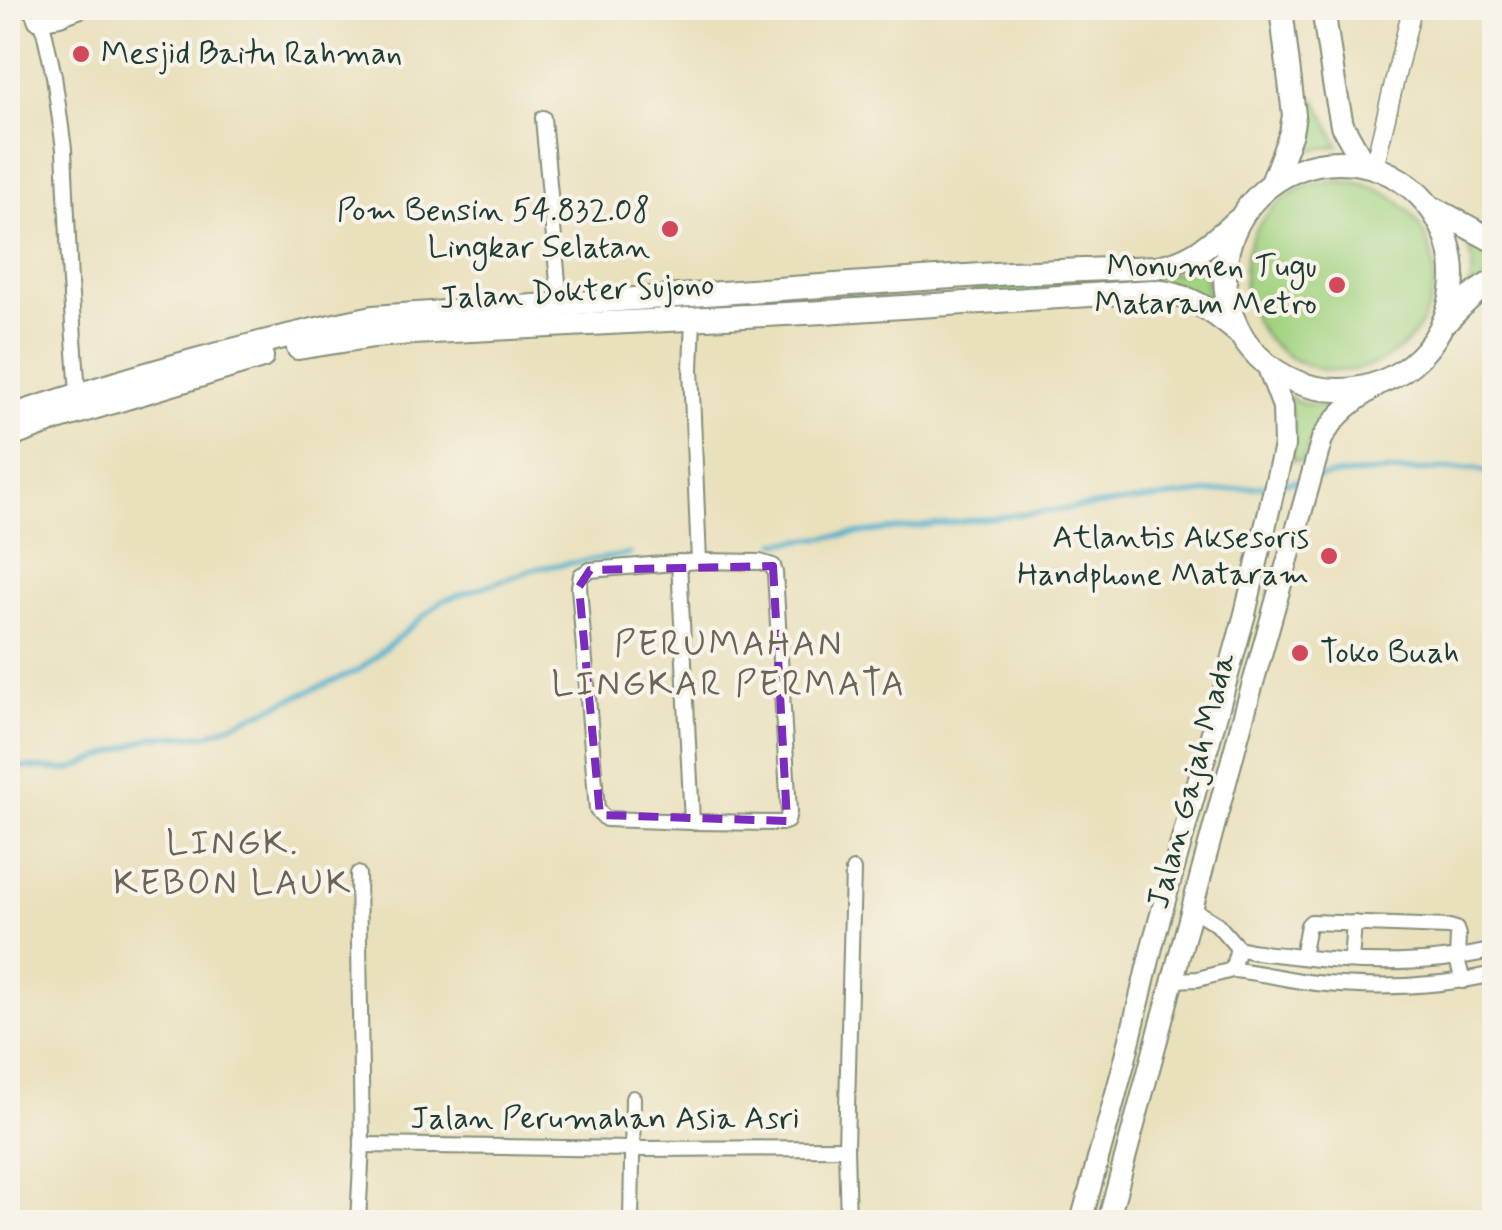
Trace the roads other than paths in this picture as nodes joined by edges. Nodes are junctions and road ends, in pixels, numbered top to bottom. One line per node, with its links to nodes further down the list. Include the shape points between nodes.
1 (31, 8): 6 (street)
2 (86, 8): 6 (street)
3 (1282, 8): 9 (highway, via 1294,115)
4 (1323, 8): 8 (highway, via 1342,125)
5 (1412, 8): 8 (street)
6 (42, 21): 23 (street, via 64,149)
7 (543, 118): 15 (street)
8 (1369, 165): 9 (highway, via 1332,162); 10 (highway, via 1406,182)
9 (1272, 183): 11 (highway)
10 (1432, 207): 12 (highway); 18 (highway, via 1454,264)
11 (1238, 220): 13 (highway, via 1175,264); 20 (highway, via 1224,277)
12 (1494, 241)
13 (953, 278): 15 (highway); 16 (highway)
14 (1494, 282): 18 (highway)
15 (560, 304): 19 (highway)
16 (954, 304): 17 (highway, Jalan Dokter Sujono); 20 (highway, Jalan Dokter Sujono, via 1163,292 1206,307)
17 (693, 319): 19 (highway, Jalan Dokter Sujono); 26 (street)
18 (1444, 324): 22 (highway, via 1408,368)
19 (374, 327): 23 (highway, via 307,330); 25 (highway, Jalan Dokter Sujono)
20 (1240, 333): 21 (highway)
21 (1267, 365): 22 (highway, via 1310,387 1358,389); 33 (main road, Jalan Gajah Mada, via 1283,408 1284,446 1245,614)
22 (1382, 382): 31 (main road, Jalan Gajah Mada, via 1346,407 1322,439)
23 (78, 394): 24 (highway)
24 (8, 417)
25 (8, 437)
26 (699, 561): 27 (street); 28 (street, via 774,568 789,812 782,823)
27 (679, 562): 28 (street); 28 (street, via 590,570 579,587 597,810 606,819)
28 (692, 822)
29 (853, 870): 46 (street)
30 (358, 874): 45 (street)
31 (1192, 908): 34 (street); 35 (main road, Jalan Gajah Mada)
32 (1354, 923): 37 (street, via 1311,922); 38 (street, via 1456,929); 39 (street)
33 (1153, 943): 35 (main road); 51 (main road, Jalan Gajah Mada)
34 (1238, 948): 37 (street); 40 (street)
35 (1180, 950): 42 (main road, Jalan Gajah Mada)
36 (1494, 950): 38 (street)
37 (1302, 957): 39 (street)
38 (1457, 959): 39 (street); 43 (street)
39 (1351, 961)
40 (1232, 970): 42 (street); 43 (street, via 1331,984)
41 (1494, 974): 43 (street)
42 (1173, 980): 52 (main road, Jalan Gajah Mada)
43 (1462, 981)
44 (633, 1098): 47 (street)
45 (362, 1145): 47 (street, Jalan Perumahan Asia Asri); 48 (street)
46 (846, 1148): 47 (street, Jalan Perumahan Asia Asri); 50 (street)
47 (633, 1149): 49 (street)
48 (358, 1222)
49 (631, 1222)
50 (848, 1222)
51 (1080, 1222)
52 (1108, 1222)

